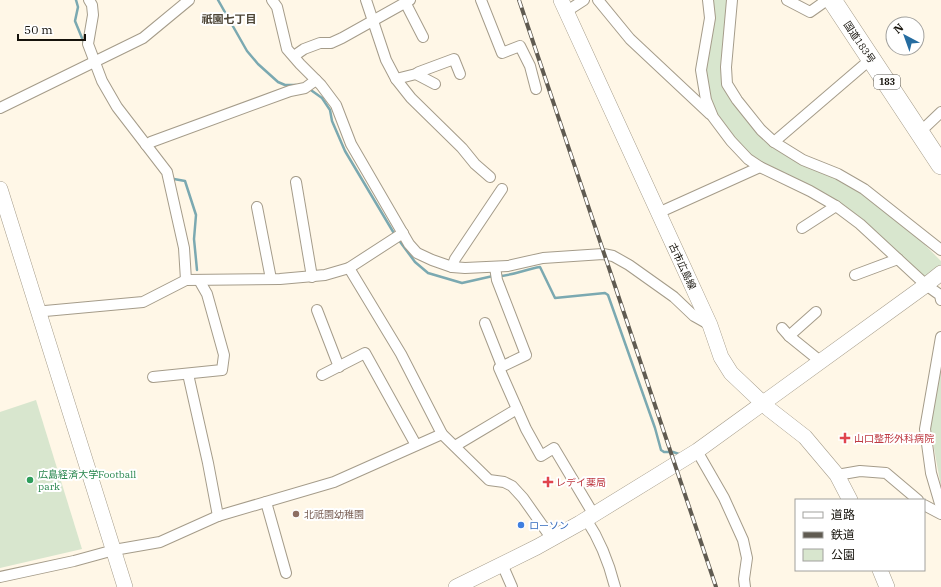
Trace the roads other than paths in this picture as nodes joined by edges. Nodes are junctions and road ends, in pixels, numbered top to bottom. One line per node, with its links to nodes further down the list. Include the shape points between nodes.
1 (89, 0): 19 (street, via 92,15 88,44)
2 (189, 0): 19 (street, via 143,38)
3 (272, 0): 17 (street, via 277,6 287,49)
4 (366, 0): 15 (street)
5 (481, 0): 25 (street, via 502,53 520,46 530,66)
6 (584, 0): 14 (street)
7 (598, 0): 28 (street, via 630,39)
8 (708, 0): 28 (street, via 710,18 701,70 706,100)
9 (732, 0): 30 (street, via 726,67 728,84 737,100)
10 (787, 0): 11 (street, via 810,12)
11 (827, 0)
12 (832, 0): 18 (highway, 国道183号 / 183)
13 (408, 1): 15 (street); 16 (street)
14 (564, 5): 41 (street, 古市広島線)
15 (373, 21): 17 (street, via 331,43 320,43); 22 (street, via 386,60)
16 (423, 37)
17 (294, 56): 23 (street)
18 (872, 58): 29 (highway, 国道183号 / 183); 30 (street)
19 (94, 62): 26 (street); 31 (street, via 117,107)
20 (416, 74): 21 (street, via 454,59); 22 (street); 24 (street)
21 (460, 74)
22 (396, 79): 34 (street, via 411,98)
23 (316, 80): 31 (street, via 305,88 290,91); 43 (street, via 336,105 351,144)
24 (435, 84)
25 (536, 89)
26 (0, 108)
27 (941, 112): 29 (street)
28 (713, 117): 33 (street, via 731,141 748,159)
29 (919, 133): 32 (highway, 国道183号 / 183)
30 (774, 142): 44 (street, via 803,160 838,174 864,189)
31 (146, 145): 53 (street, via 167,172 184,248)
32 (941, 165)
33 (760, 167): 38 (street); 41 (street)
34 (490, 177)
35 (296, 182): 51 (street)
36 (0, 189): 39 (street)
37 (502, 190): 46 (street)
38 (836, 206): 42 (street); 45 (street)
39 (3, 208): 59 (street)
40 (257, 208): 52 (street)
41 (658, 213): 61 (street, 古市広島線)
42 (802, 228)
43 (403, 233): 46 (street, via 417,253); 48 (street)
44 (941, 250)
45 (898, 259): 50 (street); 55 (street)
46 (452, 267): 47 (street)
47 (496, 267): 61 (street, via 543,258 603,254 613,256); 64 (street, via 497,280 526,355)
48 (349, 268): 51 (street); 71 (street, via 401,354)
49 (941, 273): 55 (street)
50 (855, 275)
51 (312, 277): 52 (street)
52 (271, 279): 54 (street)
53 (186, 280): 54 (street); 59 (street, via 143,302)
54 (199, 280): 66 (street, via 207,294 224,355 222,370)
55 (926, 285): 56 (street, via 940,296); 63 (street)
56 (941, 300)
57 (316, 310): 65 (street)
58 (816, 312): 63 (street, via 786,332)
59 (39, 313): 85 (street)
60 (485, 323): 64 (street)
61 (710, 325): 69 (street, 古市広島線, via 721,357 730,373)
62 (941, 337): 80 (street, via 925,429 931,473)
63 (820, 361): 69 (street)
64 (502, 366): 70 (street, via 499,368)
65 (339, 367): 67 (street); 72 (street, via 365,354)
66 (188, 374): 68 (street); 82 (street)
67 (322, 375)
68 (152, 377)
69 (762, 403): 74 (street); 75 (street, 古市広島線, via 805,437)
70 (517, 409): 73 (street); 83 (street, via 541,456 554,448)
71 (442, 434): 72 (street); 73 (street)
72 (416, 446): 78 (street, via 334,482)
73 (455, 446): 84 (street, via 489,480 512,486)
74 (697, 451): 83 (street); 94 (street, via 724,498 743,540 747,558)
75 (837, 475): 76 (street, 古市広島線); 77 (street, via 860,471 886,474)
76 (849, 499)
77 (917, 499)
78 (266, 502): 82 (street); 88 (street)
79 (925, 506): 81 (street)
80 (941, 507)
81 (941, 514)
82 (218, 516): 85 (street, via 160,542)
83 (590, 517): 84 (street); 93 (street)
84 (552, 539): 86 (street)
85 (114, 550): 89 (street); 90 (street)
86 (502, 564): 91 (street); 92 (street)
87 (880, 571): 95 (street)
88 (286, 573)
89 (0, 577)
90 (125, 587)
91 (456, 587)
92 (512, 587)
93 (615, 587)
94 (745, 587)
95 (887, 587)

